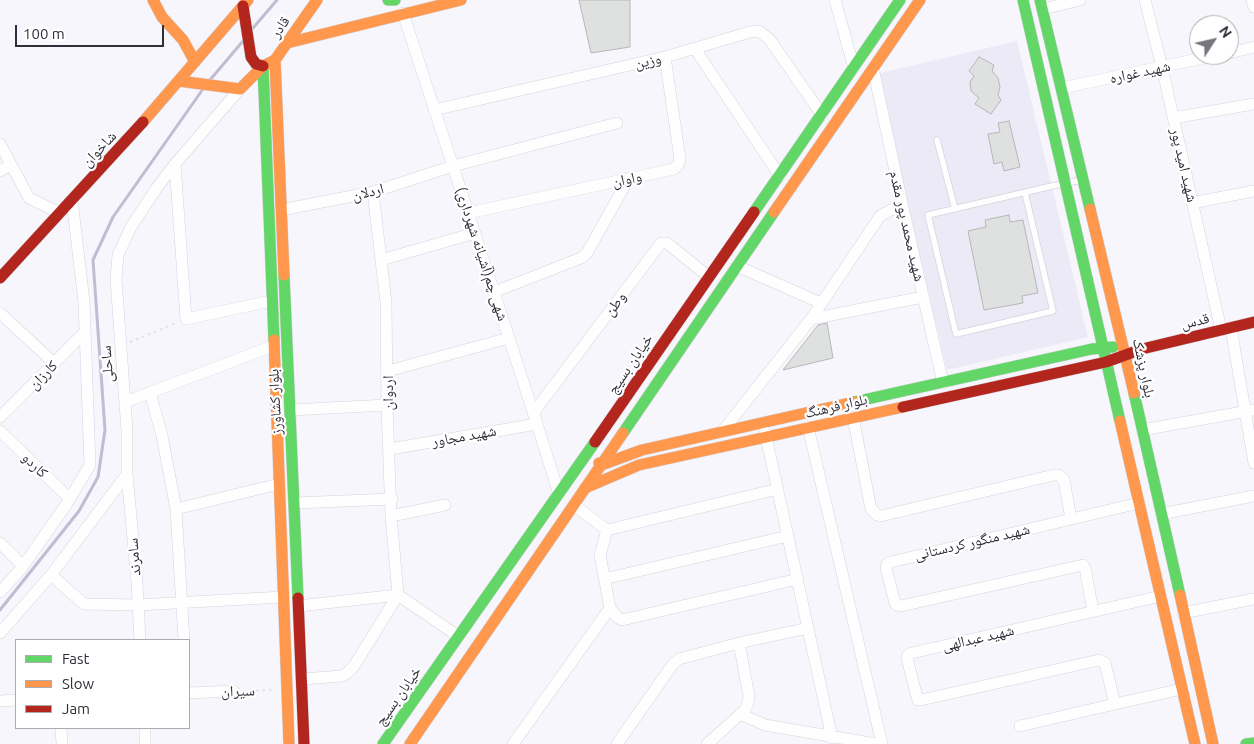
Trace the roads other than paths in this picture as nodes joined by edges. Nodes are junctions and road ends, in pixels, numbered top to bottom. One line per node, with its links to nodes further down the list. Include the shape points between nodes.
1 (317, 0): 18 (main road, قادر)
2 (461, 0): 10 (main road)
3 (835, 0): 28 (street)
4 (920, 0): 29 (main road)
5 (1023, 0): 47 (main road)
6 (1080, 0): 13 (street)
7 (1145, 0): 27 (street, شهید امید پور)
8 (1252, 0): 14 (street)
9 (157, 2): 16 (main road, via 162,17)
10 (441, 2): 15 (main road)
11 (245, 3): 17 (main road); 26 (main road, via 250,57)
12 (896, 3): 28 (main road, خیابان بسیج)
13 (1042, 5): 31 (main road, بلوار پزشک)
14 (1254, 7)
15 (402, 13): 18 (main road); 34 (street, شهی چم(آشیانه شهرداری))
16 (183, 40): 17 (main road); 25 (main road)
17 (213, 41): 25 (main road, شاخوان)
18 (287, 43): 23 (main road, قادر)
19 (1254, 47): 21 (street)
20 (695, 48): 22 (street, وزین); 35 (street, وزین, via 759,31 770,40); 44 (street)
21 (1239, 50)
22 (665, 57): 34 (street, وزین); 45 (street, واوان, via 680,159 674,169)
23 (275, 60): 26 (main road, قادر); 55 (main road, بلوار کشاورز)
24 (1189, 61): 27 (street, شهید غواره)
25 (195, 62): 30 (main road, شاخوان)
26 (263, 66): 32 (main road, قادر); 65 (main road, بلوار کشاورز)
27 (1162, 67): 31 (street, شهید غواره); 36 (street, شهید امید پور)
28 (854, 68): 35 (main road, خیابان بسیج)
29 (873, 68): 53 (street, شهید محمد پور مقدم); 60 (main road)
30 (179, 81): 32 (main road); 51 (main road, شاخوان)
31 (1062, 88): 46 (main road, بلوار پزشک)
32 (236, 89): 40 (street, ساحلی)
33 (1254, 104): 36 (street)
34 (434, 110): 42 (street, شهی چم(آشیانه شهرداری))
35 (822, 115): 44 (main road, خیابان بسیج)
36 (1173, 118): 52 (street, شهید امید پور)
37 (617, 123): 42 (street, اردلان)
38 (937, 140): 54 (lane)
39 (0, 144): 41 (street)
40 (175, 164): 65 (street, via 186,319); 81 (street, ساحلی, via 131,227 118,255 116,279)
41 (12, 165): 43 (street); 56 (street, via 29,198)
42 (453, 166): 49 (street, اردلان); 57 (street, شهی چم(آشیانه شهرداری))
43 (0, 171)
44 (780, 176): 61 (main road, خیابان بسیج)
45 (629, 178): 57 (street, واوان); 63 (street, via 587,253)
46 (1084, 179): 47 (lane); 75 (main road, بلوار پزشک)
47 (1065, 184): 50 (lane); 74 (main road)
48 (1254, 191): 52 (street)
49 (373, 192): 55 (street, اردلان); 59 (street, اردوان)
50 (1025, 192): 54 (lane); 54 (lane, via 1053,311 956,334 928,215)
51 (72, 200): 56 (main road, شاخوان); 71 (street, ساحلی)
52 (1192, 203): 70 (street, شهید امید پور)
53 (903, 208): 64 (street, شهید محمد پور مقدم); 66 (street, via 880,216)
54 (955, 209)
55 (281, 210): 83 (main road, بلوار کشاورز)
56 (60, 213): 62 (main road, شاخوان)
57 (468, 213): 58 (street, شهی چم(آشیانه شهرداری))
58 (475, 233): 59 (street); 63 (street, شهی چم(آشیانه شهرداری))
59 (381, 260): 78 (street, اردوان)
60 (737, 266): 66 (street); 88 (main road)
61 (709, 277): 87 (street, وطن, via 667,243 661,243); 97 (main road, خیابان بسیج)
62 (0, 278)
63 (494, 292): 72 (street, شهی چم(آشیانه شهرداری))
64 (923, 297): 68 (street); 79 (street, شهید محمد پور مقدم)
65 (271, 301): 73 (main road, بلوار کشاورز)
66 (821, 303): 68 (street)
67 (0, 313): 77 (street)
68 (811, 319): 93 (street)
69 (1254, 322): 70 (main road, قدس)
70 (1226, 329): 75 (main road, قدس); 84 (street)
71 (85, 332): 77 (street, کارزان); 107 (street, ساحلی, via 90,465)
72 (509, 338): 78 (street); 87 (street, شهی چم(آشیانه شهرداری))
73 (273, 346): 80 (street); 102 (main road, بلوار کشاورز)
74 (1097, 348): 75 (main road, بلوار فرهنگ); 76 (main road); 79 (main road, بلوار فرهنگ)
75 (1125, 351): 76 (main road, بلوار فرهنگ); 91 (main road, بلوار پزشک)
76 (1101, 363): 86 (main road, بلوار فرهنگ); 110 (main road)
77 (54, 364): 85 (street, کارزان)
78 (388, 371): 82 (street, اردوان)
79 (943, 383): 89 (main road, بلوار فرهنگ)
80 (150, 392): 81 (street); 113 (street)
81 (125, 402): 101 (street, ساحلی)
82 (387, 405): 83 (street); 96 (street, اردوان)
83 (290, 410): 109 (main road, بلوار کشاورز)
84 (1250, 410): 91 (street); 98 (street)
85 (0, 416)
86 (853, 417): 90 (main road, بلوار فرهنگ); 116 (street, via 871,509 876,515 1059,475 1064,480)
87 (536, 418): 96 (street, شهید مجاور); 105 (street, شهی چم(آشیانه شهرداری))
88 (630, 422): 95 (main road, via 629,431); 99 (main road)
89 (763, 423): 93 (main road, بلوار فرهنگ); 94 (street)
90 (808, 427): 94 (main road, بلوار فرهنگ); 166 (street)
91 (1142, 430): 114 (main road, بلوار پزشک)
92 (0, 431): 107 (street, کاردو)
93 (722, 432): 95 (main road, بلوار فرهنگ)
94 (766, 436): 100 (main road, بلوار فرهنگ); 104 (street)
95 (636, 445): 99 (main road, بلوار فرهنگ); 100 (main road)
96 (390, 449): 108 (street, اردوان)
97 (587, 454): 99 (main road); 105 (main road, خیابان بسیج)
98 (1254, 463)
99 (601, 464): 103 (main road)
100 (639, 465): 103 (main road, بلوار فرهنگ)
101 (127, 474): 123 (street); 132 (street, سامرند)
102 (279, 484): 113 (street); 129 (main road, بلوار کشاورز)
103 (585, 488): 111 (main road)
104 (778, 489): 117 (street); 118 (street)
105 (559, 494): 120 (main road, خیابان بسیج)
106 (1254, 496): 114 (street)
107 (70, 499): 121 (street, ساحلی)
108 (392, 500): 109 (street); 115 (street, اردوان)
109 (295, 503): 133 (main road, بلوار کشاورز)
110 (1139, 503): 116 (street, شهید منگور کردستانی); 128 (main road)
111 (574, 505): 117 (street); 122 (main road)
112 (445, 506): 115 (street)
113 (176, 509): 131 (street)
114 (1161, 514): 136 (main road, بلوار پزشک)
115 (391, 516): 127 (street, اردوان)
116 (1071, 519): 135 (street, شهید منگور کردستانی, via 891,562 886,568 897,605 901,606 1082,565)
117 (608, 530): 124 (street, via 600,556)
118 (788, 536): 124 (street); 125 (street)
119 (0, 543): 121 (street)
120 (514, 558): 122 (main road); 139 (main road, خیابان بسیج)
121 (23, 566): 126 (street, ساحلی)
122 (530, 569): 161 (main road)
123 (51, 575): 132 (street, via 84,604); 138 (street)
124 (604, 579): 134 (street)
125 (798, 580): 134 (street, via 630,620 622,620); 137 (street)
126 (0, 592)
127 (398, 595): 133 (street); 139 (street); 143 (street, via 347,673)
128 (1161, 596): 135 (street); 144 (main road)
129 (283, 597): 131 (street); 158 (main road, بلوار کشاورز)
130 (1254, 599): 136 (street)
131 (182, 602): 132 (street); 141 (street)
132 (138, 605): 140 (street, سامرند)
133 (298, 606): 143 (main road, بلوار کشاورز)
134 (610, 608): 162 (street)
135 (1093, 611): 149 (street, شهید عبدالهی, via 912,653 907,658 918,700 1099,660 1105,663)
136 (1183, 613): 168 (main road, بلوار پزشک)
137 (808, 628): 142 (street); 154 (street)
138 (0, 633)
139 (458, 636): 160 (main road, خیابان بسیج)
140 (140, 639)
141 (184, 639)
142 (739, 643): 150 (street, via 748,696 745,710); 163 (street, via 686,656 673,664)
143 (302, 678): 159 (main road, بلوار کشاورز)
144 (1182, 689): 149 (street); 167 (main road)
145 (234, 691): 146 (street, سیران)
146 (190, 693)
147 (0, 700): 148 (street)
148 (15, 700)
149 (1115, 704): 151 (street)
150 (740, 714): 154 (street, via 765,725); 164 (street)
151 (1020, 726)
152 (61, 729): 156 (street)
153 (144, 729): 157 (street)
154 (832, 738): 165 (street)
155 (1254, 743): 169 (main road)
156 (62, 744)
157 (145, 744)
158 (289, 744)
159 (304, 744)
160 (382, 744)
161 (410, 744)
162 (513, 744)
163 (617, 744)
164 (707, 744)
165 (876, 744)
166 (882, 744)
167 (1195, 744)
168 (1213, 744)
169 (1246, 744)

